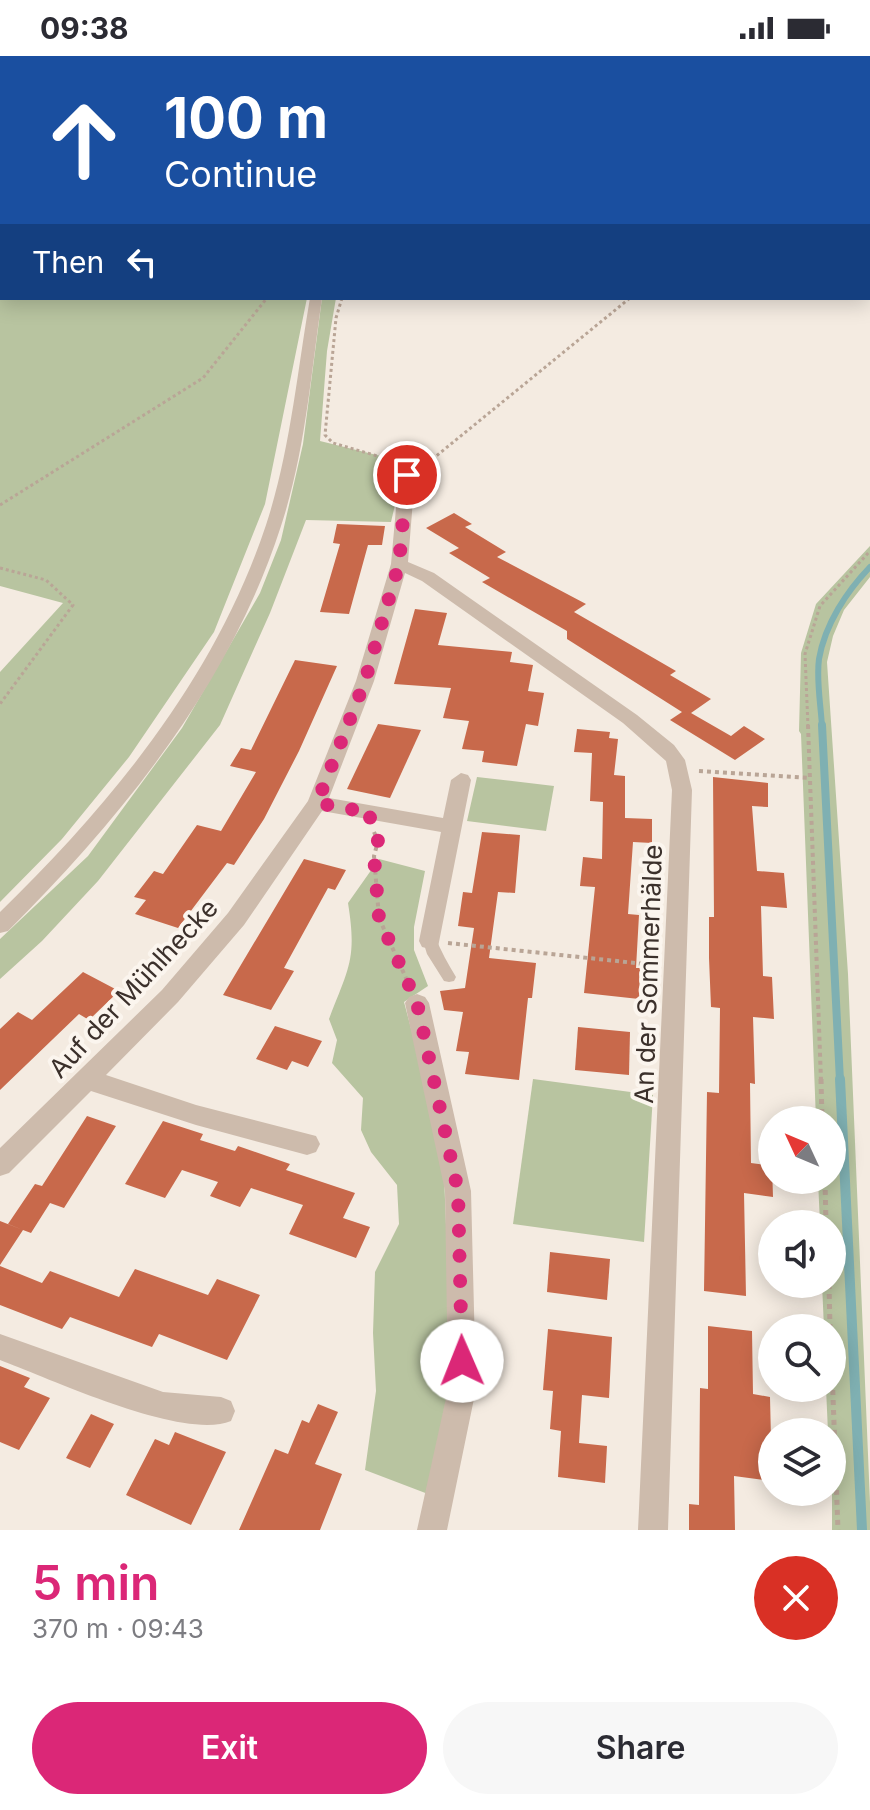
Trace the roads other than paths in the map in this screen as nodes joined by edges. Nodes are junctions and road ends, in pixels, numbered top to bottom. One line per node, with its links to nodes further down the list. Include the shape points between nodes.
1 (316, 300): 7 (street, via 274,524 248,594 215,655 116,802)
2 (407, 471): 3 (street, Auf der Mühlhecke)
3 (399, 564): 5 (street, Auf der Mühlhecke, via 365,681); 17 (street, An der Sommerhälde, via 428,577 630,719 667,750 679,769)
4 (461, 780): 6 (street)
5 (317, 803): 6 (street); 11 (street, Auf der Mühlhecke, via 236,919)
6 (453, 827): 8 (street)
7 (0, 925)
8 (430, 941): 9 (lane)
9 (449, 977)
10 (417, 1003): 16 (street, via 458,1191 462,1389)
11 (89, 1080): 12 (street); 13 (street, Auf der Mühlhecke)
12 (307, 1144)
13 (0, 1165)
14 (0, 1347): 15 (street, via 163,1406)
15 (221, 1411)
16 (432, 1530)
17 (653, 1530)

